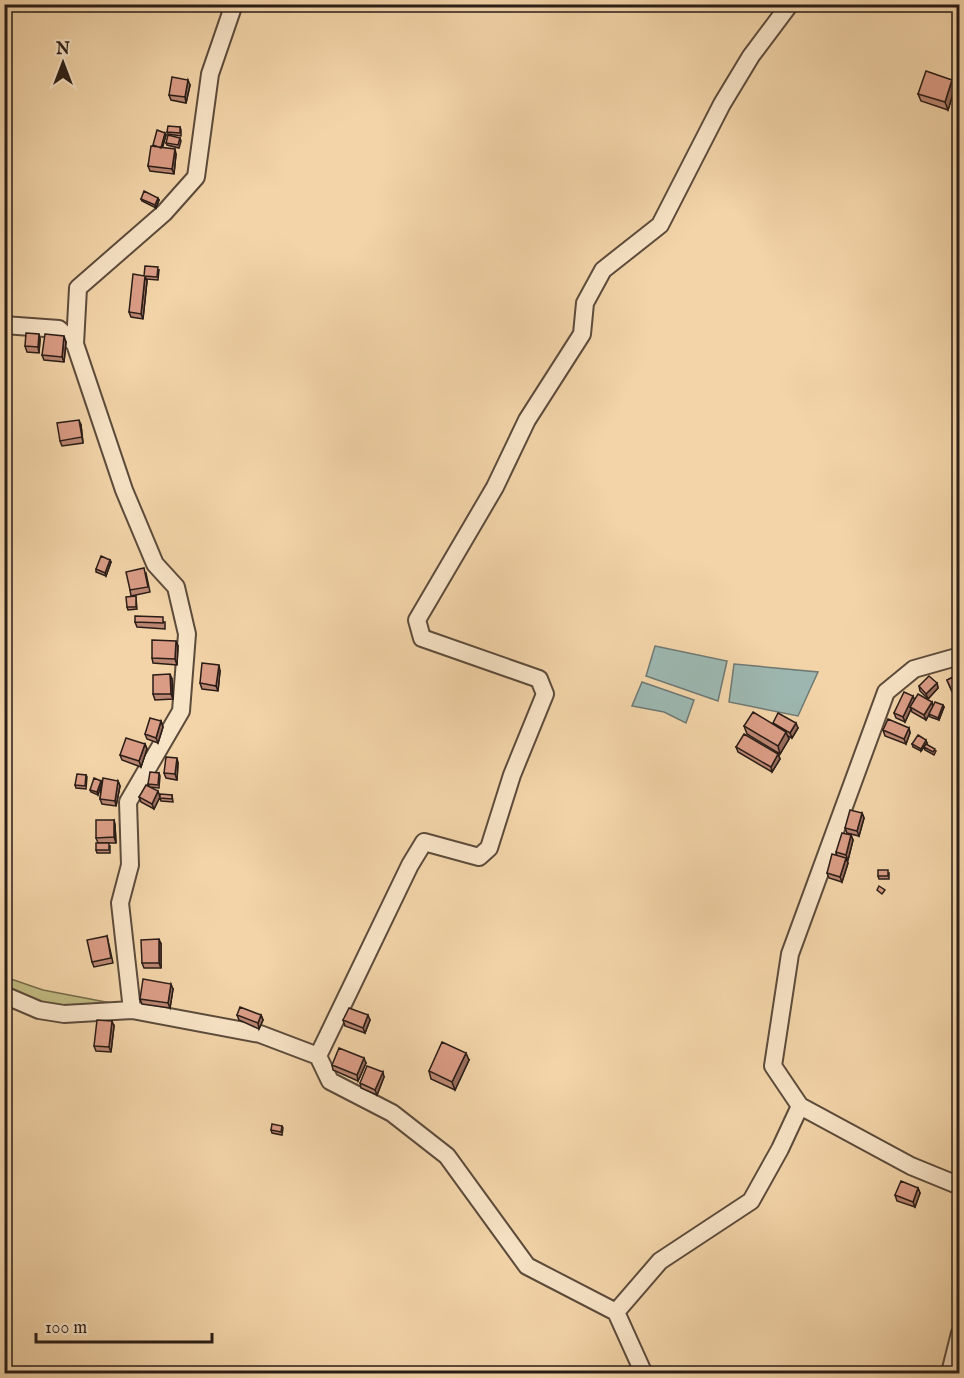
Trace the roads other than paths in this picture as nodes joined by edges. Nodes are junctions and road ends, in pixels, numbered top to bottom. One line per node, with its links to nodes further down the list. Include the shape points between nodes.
1 (234, 4): 4 (street, via 210,74 196,177 164,213 78,288)
2 (790, 4): 8 (street, via 751,56 722,104 660,225 603,270 585,303 582,334 527,420 495,487 417,620 422,638 539,679 545,694 512,775 489,848 478,857 424,842)
3 (4, 325): 4 (street, via 59,329)
4 (75, 344): 7 (street, via 124,490 155,564 176,587 187,634 181,711 128,802 130,865 120,903)
5 (960, 656): 9 (street, via 914,669 886,692 790,954 773,1066)
6 (4, 994): 7 (street, via 39,1010 64,1014)
7 (132, 1010): 8 (street, via 260,1034)
8 (318, 1056): 11 (street, via 330,1081 392,1113 447,1156 527,1266)
9 (800, 1106): 10 (street, via 911,1166); 11 (street, via 751,1201 660,1261)
10 (960, 1186)
11 (616, 1312): 14 (street)
12 (960, 1333): 13 (street)
13 (950, 1373)
14 (644, 1374)

